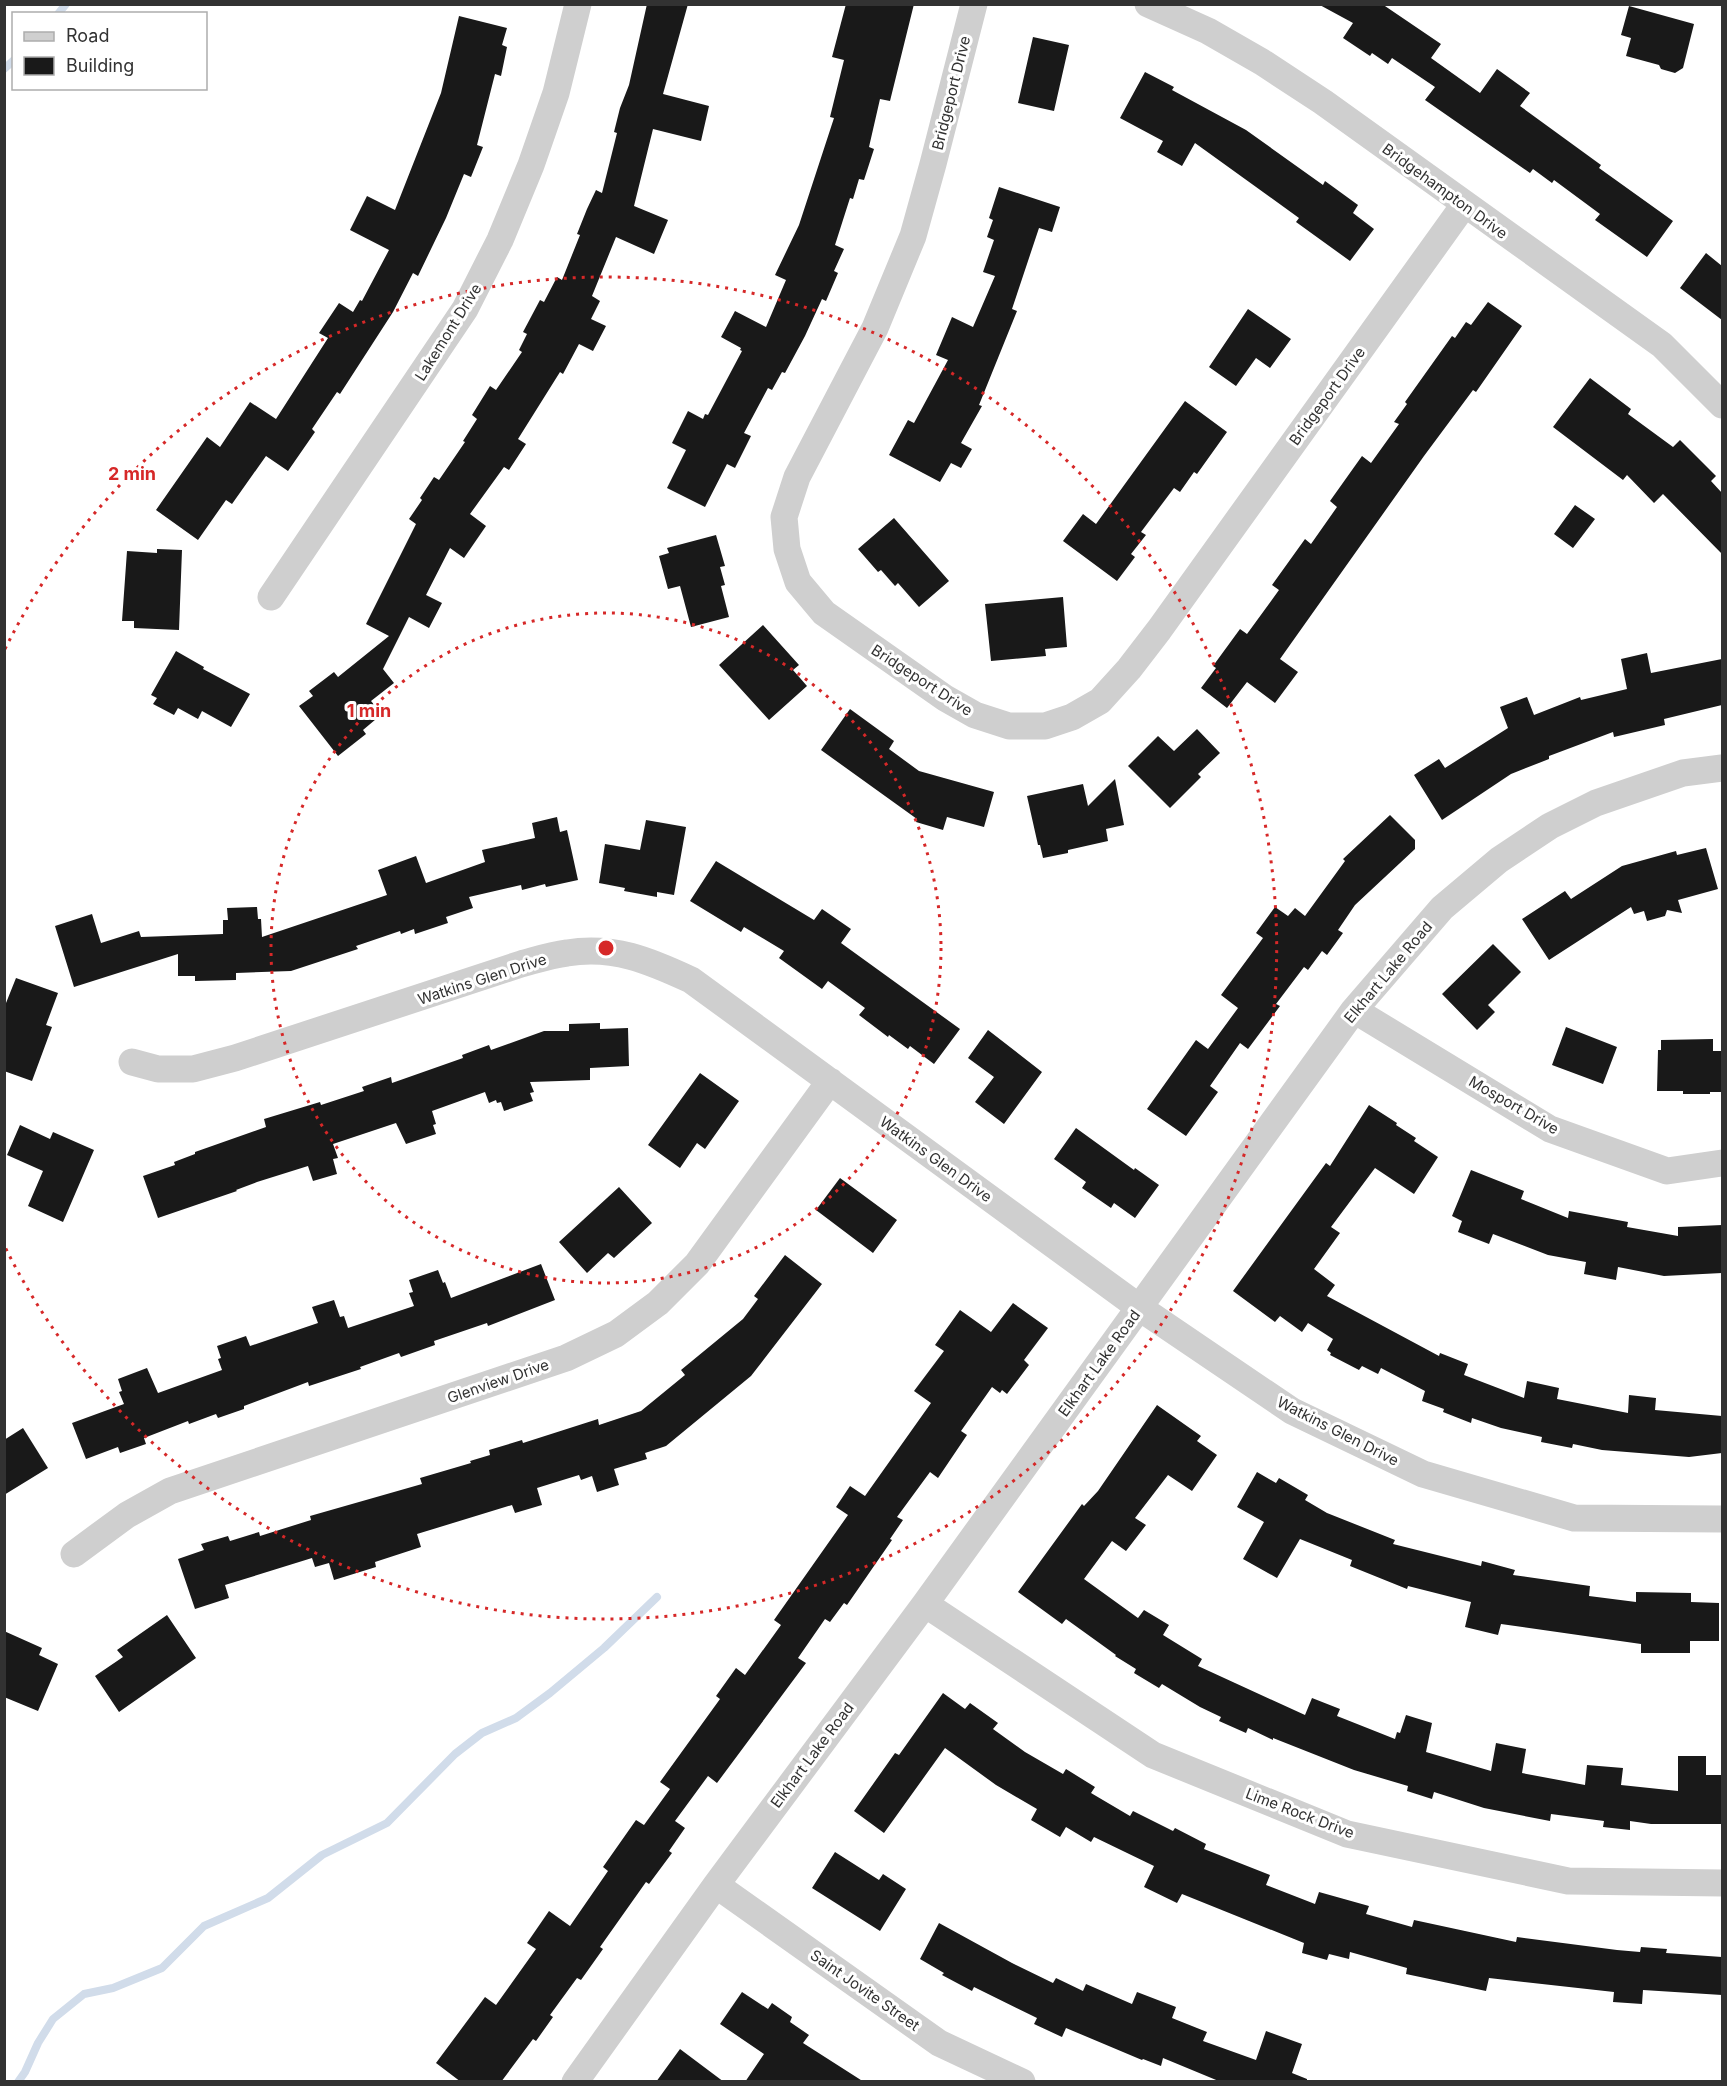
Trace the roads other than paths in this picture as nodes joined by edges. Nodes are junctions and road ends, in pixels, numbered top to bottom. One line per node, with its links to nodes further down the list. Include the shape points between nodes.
1 (578, 4): 6 (street, Lakemont Drive, via 556,93 531,165 500,240 465,309)
2 (974, 4): 4 (street, Bridgeport Drive, via 913,236 875,328 797,477 784,516 798,582 824,613 975,715 1009,726 1045,726 1100,701 1159,630)
3 (1148, 4): 4 (street, Bridgehampton Drive, via 1208,31 1262,62)
4 (1464, 205): 5 (street, Bridgehampton Drive, via 1662,345)
5 (1722, 405)
6 (270, 597)
7 (1722, 768): 8 (street, Elkhart Lake Road, via 1683,773 1596,803 1550,826 1499,860 1442,908)
8 (1354, 1010): 11 (street, Mosport Drive, via 1550,1128 1667,1171); 12 (street, Elkhart Lake Road)
9 (132, 1062): 10 (street, Watkins Glen Drive, via 158,1069 193,1069 521,964 568,952 614,951 647,960 692,980)
10 (830, 1081): 12 (street, Watkins Glen Drive); 14 (street, Glenview Drive, via 697,1264 658,1303 616,1334 566,1358 170,1491 127,1515)
11 (1722, 1163)
12 (1140, 1308): 13 (street, Watkins Glen Drive, via 1292,1412 1423,1474 1574,1518); 15 (street, Elkhart Lake Road)
13 (1722, 1519)
14 (74, 1554)
15 (924, 1604): 16 (street, Lime Rock Drive, via 1153,1755 1347,1834 1568,1881); 17 (street, Elkhart Lake Road)
16 (1722, 1883)
17 (716, 1885): 18 (street, Elkhart Lake Road); 19 (street, Saint Jovite Street, via 939,2043)
18 (575, 2082)
19 (1022, 2082)

